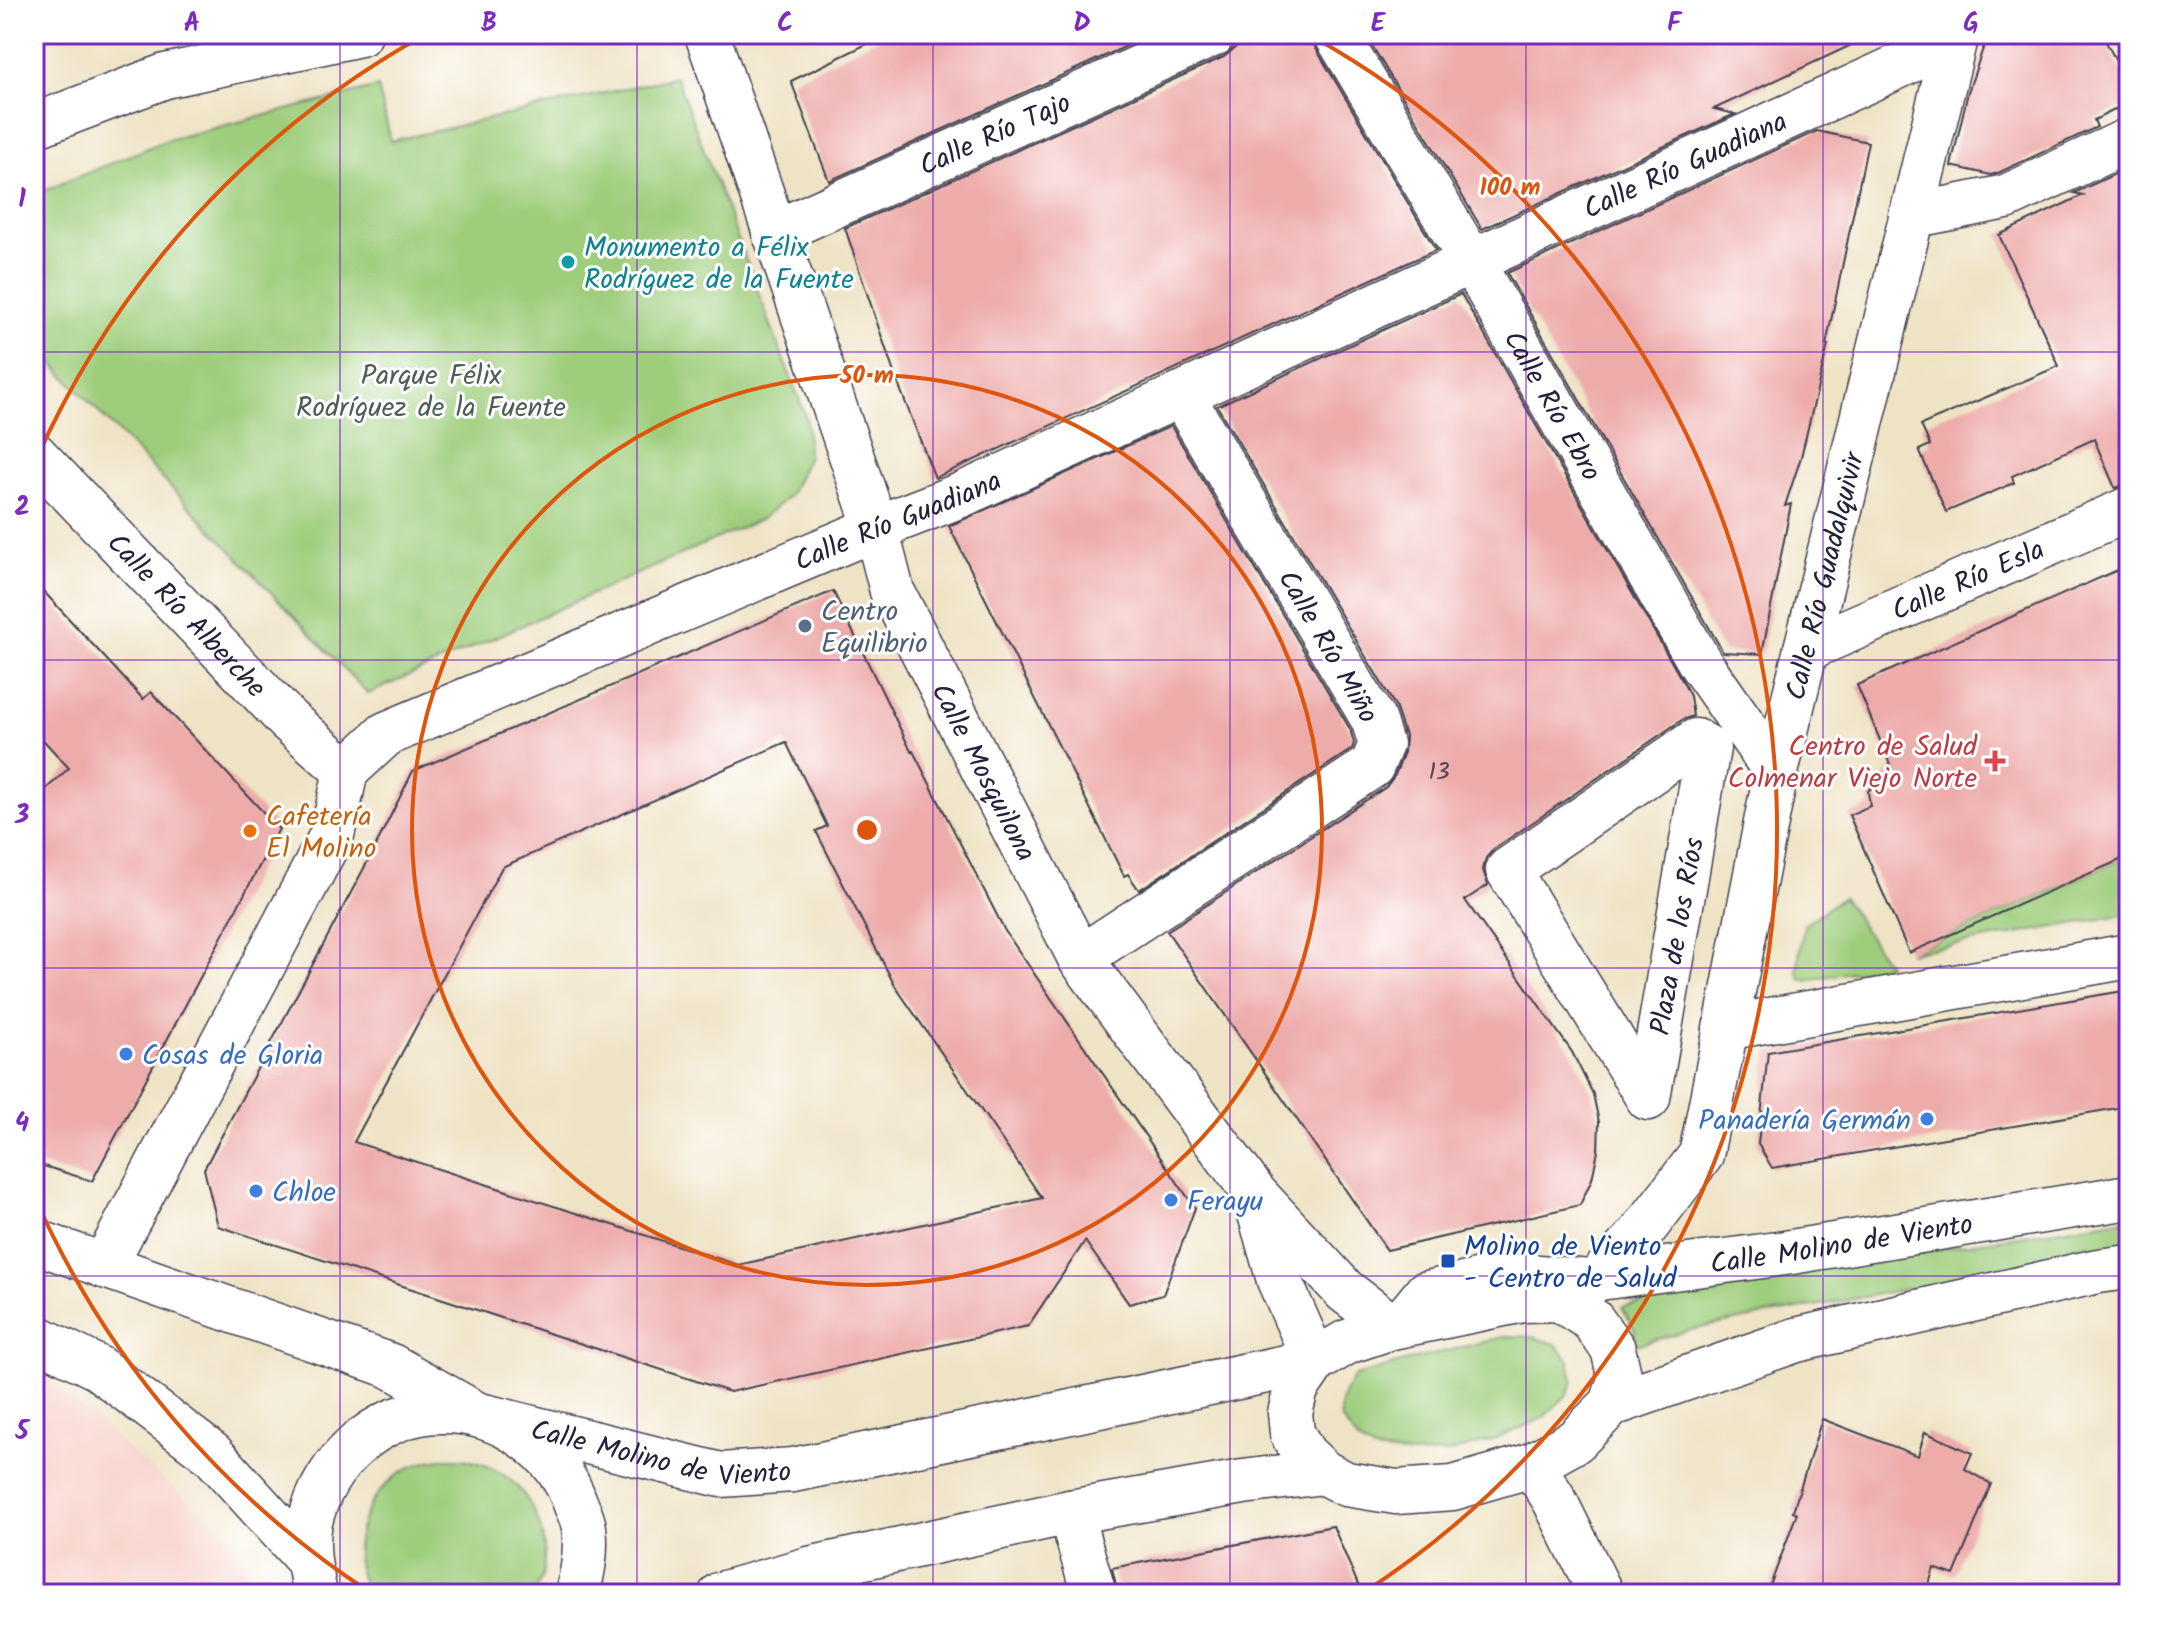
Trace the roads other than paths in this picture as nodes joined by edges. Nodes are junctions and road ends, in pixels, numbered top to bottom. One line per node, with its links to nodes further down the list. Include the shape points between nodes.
1 (360, 34): 6 (street, via 165,76)
2 (707, 34): 9 (street, Calle Mosquilona)
3 (1214, 34): 9 (street, Calle Río Tajo)
4 (1336, 34): 10 (street, Calle Río Ebro)
5 (1955, 37): 8 (street, Calle Río Guadalquivir); 10 (street, Calle Río Guadiana)
6 (34, 126)
7 (2129, 140): 8 (street, via 2006,197)
8 (1911, 216): 15 (street, Calle Río Guadalquivir)
9 (774, 233): 14 (street, Calle Mosquilona)
10 (1472, 262): 11 (street, Calle Río Guadiana); 17 (street, Calle Río Ebro, via 1700,663)
11 (1181, 394): 14 (street, Calle Río Guadiana); 20 (street, Calle Río Miño, via 1373,719 1381,744 1372,766)
12 (34, 454): 16 (street, Calle Río Alberche, via 288,720)
13 (2129, 509): 15 (street, Calle Río Esla)
14 (876, 528): 16 (street, Calle Río Guadiana, via 386,734); 20 (street, Calle Mosquilona, via 892,591)
15 (1806, 649): 17 (street, Calle Río Guadalquivir)
16 (346, 771): 25 (street, via 332,835)
17 (1776, 772): 21 (street, Calle Río Guadalquivir)
18 (1508, 870): 18 (street, Plaza de los Ríos, via 1582,991 1648,1098 1708,748 1696,741)
19 (2129, 956): 21 (street)
20 (1080, 958): 22 (street, Calle Mosquilona)
21 (1725, 1028): 27 (street, Calle Río Guadalquivir, via 1701,1155)
22 (1255, 1194): 29 (street, Calle Mosquilona, via 1345,1291); 31 (street, Calle Mosquilona, via 1279,1280)
23 (2129, 1197): 27 (street, Calle Molino de Viento)
24 (34, 1241): 25 (street, Calle Molino de Viento)
25 (104, 1266): 33 (street, Calle Molino de Viento, via 391,1366)
26 (2129, 1267): 32 (street, via 1796,1340)
27 (1599, 1278): 28 (street, Calle Molino de Viento); 29 (lane, via 1510,1269 1423,1289)
28 (1559, 1299): 29 (street, via 1523,1300); 32 (street, via 1592,1320 1613,1349 1620,1379)
29 (1392, 1327): 31 (street, via 1347,1342)
30 (34, 1336): 37 (street, via 98,1368 212,1454)
31 (1315, 1361): 33 (street, Calle Molino de Viento, via 793,1470 721,1475); 35 (street, via 1296,1389 1290,1413 1292,1433)
32 (1612, 1404): 34 (street, via 1575,1441)
33 (476, 1414): 37 (street, via 439,1411 403,1418 370,1434 342,1458 322,1488 310,1523); 38 (street, via 513,1429 547,1454 570,1487 584,1527 584,1568)
34 (1532, 1465): 35 (street, via 1453,1488 1396,1492 1346,1484); 41 (street)
35 (1323, 1472): 36 (street)
36 (1070, 1512): 39 (street, via 809,1569); 40 (street)
37 (311, 1577)
38 (577, 1594)
39 (721, 1594)
40 (1094, 1594)
41 (1601, 1594)

